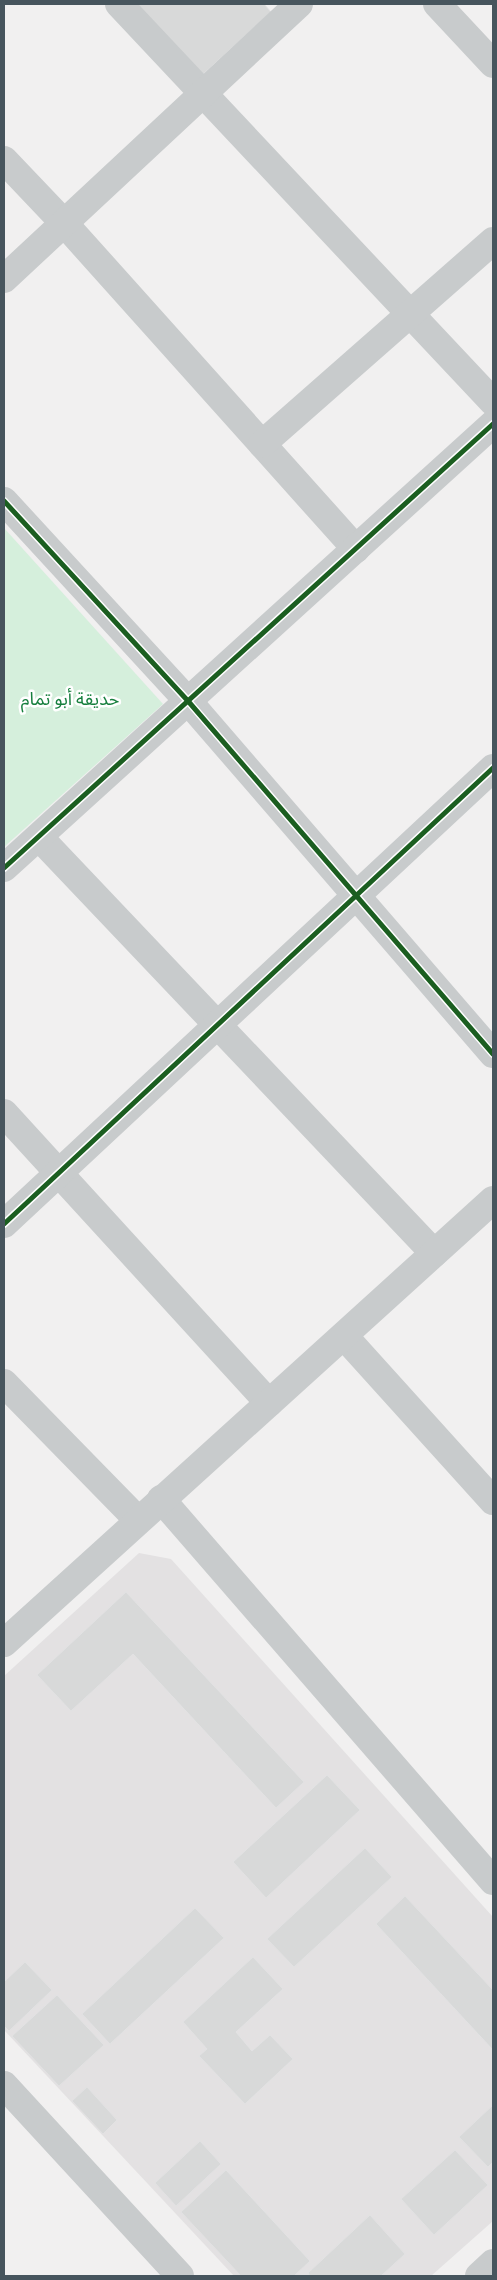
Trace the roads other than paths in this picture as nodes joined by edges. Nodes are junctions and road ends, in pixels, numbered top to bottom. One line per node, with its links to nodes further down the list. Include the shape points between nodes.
1 (118, 4): 5 (street)
2 (299, 4): 5 (street)
3 (437, 4): 4 (street)
4 (493, 64)
5 (203, 93): 7 (street); 10 (street)
6 (4, 160): 7 (street)
7 (64, 223): 9 (street); 13 (street)
8 (493, 241): 10 (street)
9 (4, 279)
10 (411, 315): 11 (street); 13 (street)
11 (493, 402)
12 (493, 424): 15 (street)
13 (262, 444): 15 (street)
14 (4, 501): 16 (street)
15 (356, 549): 16 (street)
16 (188, 701): 18 (street); 20 (street)
17 (493, 768): 20 (street)
18 (39, 837): 19 (street); 21 (street)
19 (4, 868)
20 (356, 896): 21 (street); 22 (street)
21 (218, 1025): 24 (street); 27 (street)
22 (493, 1054)
23 (4, 1113): 24 (street)
24 (59, 1173): 26 (street); 30 (street)
25 (493, 1200): 27 (street)
26 (4, 1224)
27 (434, 1254): 28 (street)
28 (344, 1336): 30 (street); 32 (street)
29 (4, 1383): 33 (street)
30 (269, 1403): 31 (street)
31 (161, 1499): 33 (street); 35 (street)
32 (493, 1501)
33 (138, 1520): 34 (street)
34 (4, 1643)
35 (493, 1881)
36 (4, 2085): 38 (street)
37 (493, 2263): 39 (street)
38 (180, 2276)
39 (479, 2276)

